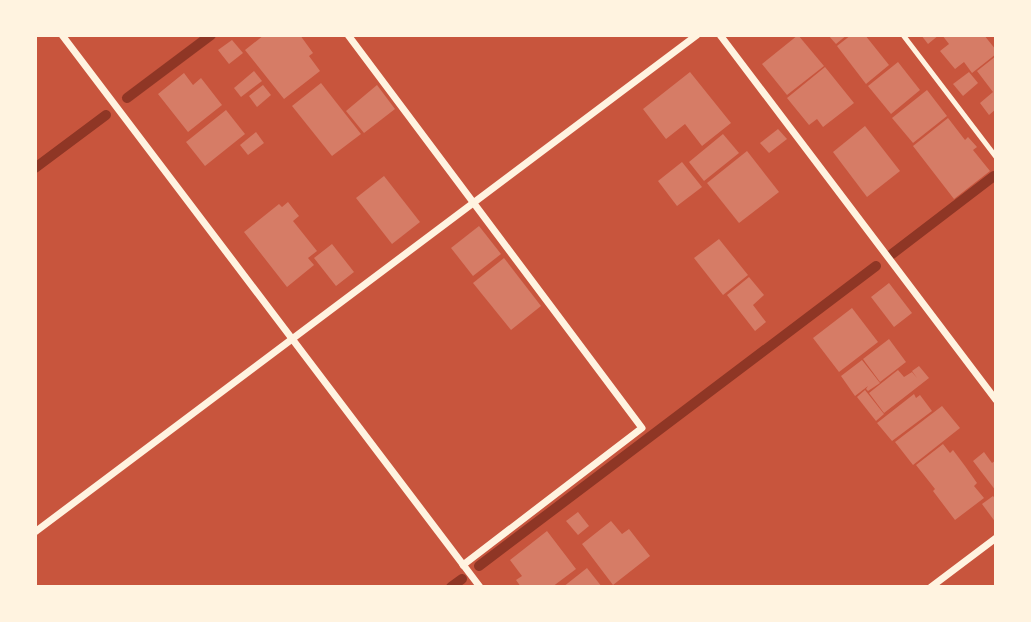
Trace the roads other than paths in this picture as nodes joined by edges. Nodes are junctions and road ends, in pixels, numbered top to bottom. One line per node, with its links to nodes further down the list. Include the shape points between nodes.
1 (62, 35): 8 (street)
2 (348, 35): 7 (street)
3 (697, 35): 7 (street)
4 (720, 35): 9 (street)
5 (903, 35): 6 (lane)
6 (996, 157)
7 (474, 203): 8 (street); 12 (street, via 642,428)
8 (292, 339): 10 (street); 12 (street)
9 (996, 400)
10 (35, 532)
11 (996, 537): 14 (street)
12 (463, 565): 13 (street)
13 (480, 587)
14 (931, 587)

